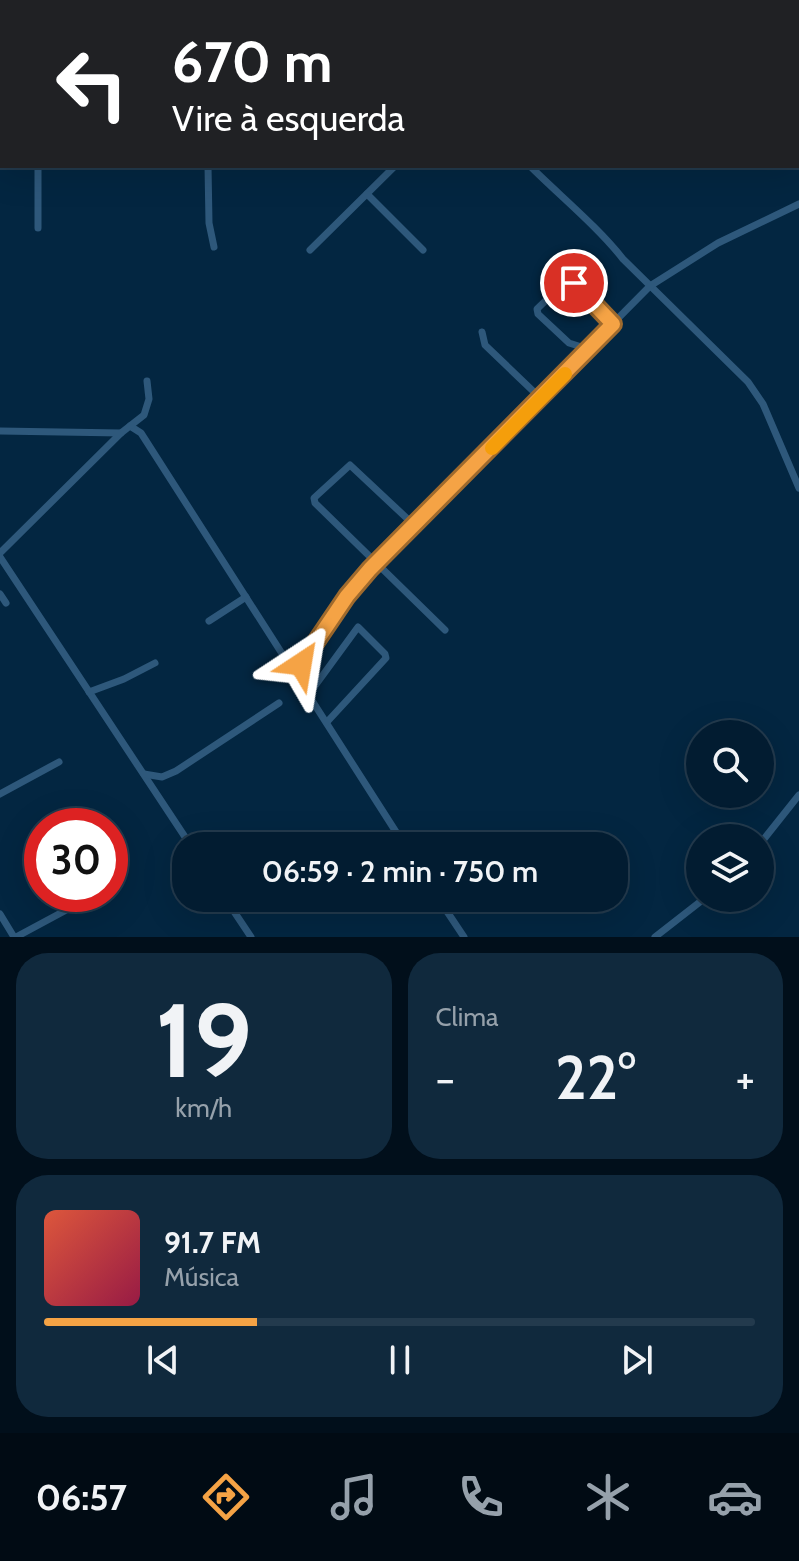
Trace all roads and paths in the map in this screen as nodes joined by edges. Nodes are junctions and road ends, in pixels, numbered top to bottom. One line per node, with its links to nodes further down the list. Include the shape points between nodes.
1 (38, 168): 7 (street)
2 (208, 168): 8 (street)
3 (393, 168): 5 (street)
4 (532, 168): 11 (street)
5 (367, 194): 9 (street); 10 (street)
6 (799, 204): 11 (street, via 718,243)
7 (38, 228)
8 (214, 247)
9 (310, 250)
10 (423, 250)
11 (650, 286): 12 (street); 20 (street, via 748,382)
12 (613, 324): 14 (street); 14 (street, via 569,281 537,309 569,343)
13 (482, 332): 16 (street, via 485,345)
14 (588, 349): 16 (street)
15 (147, 381): 17 (street, via 147,410)
16 (544, 396): 21 (street)
17 (130, 426): 19 (street); 25 (street, via 141,433)
18 (0, 431): 19 (street)
19 (121, 433): 22 (street)
20 (799, 488)
21 (414, 525): 23 (street); 23 (street, via 352,466 315,496 315,503)
22 (0, 555): 31 (street)
23 (376, 563): 28 (street); 30 (street)
24 (0, 594): 26 (street)
25 (246, 597): 27 (street); 30 (street)
26 (6, 603)
27 (209, 621)
28 (445, 630)
29 (155, 663): 31 (street)
30 (294, 672): 32 (street)
31 (89, 692): 36 (street)
32 (309, 694): 34 (street); 34 (street, via 358,627 385,654)
33 (279, 703): 36 (street, via 176,771 162,777)
34 (327, 722): 41 (street)
35 (59, 762): 37 (street)
36 (144, 774): 40 (street)
37 (0, 794)
38 (799, 795): 39 (street)
39 (774, 826)
40 (182, 832)
41 (396, 832)
42 (62, 912): 47 (street)
43 (234, 912): 48 (street)
44 (447, 912): 49 (street)
45 (687, 912): 50 (street)
46 (0, 914): 47 (street)
47 (15, 937)
48 (251, 937)
49 (464, 937)
50 (655, 937)

